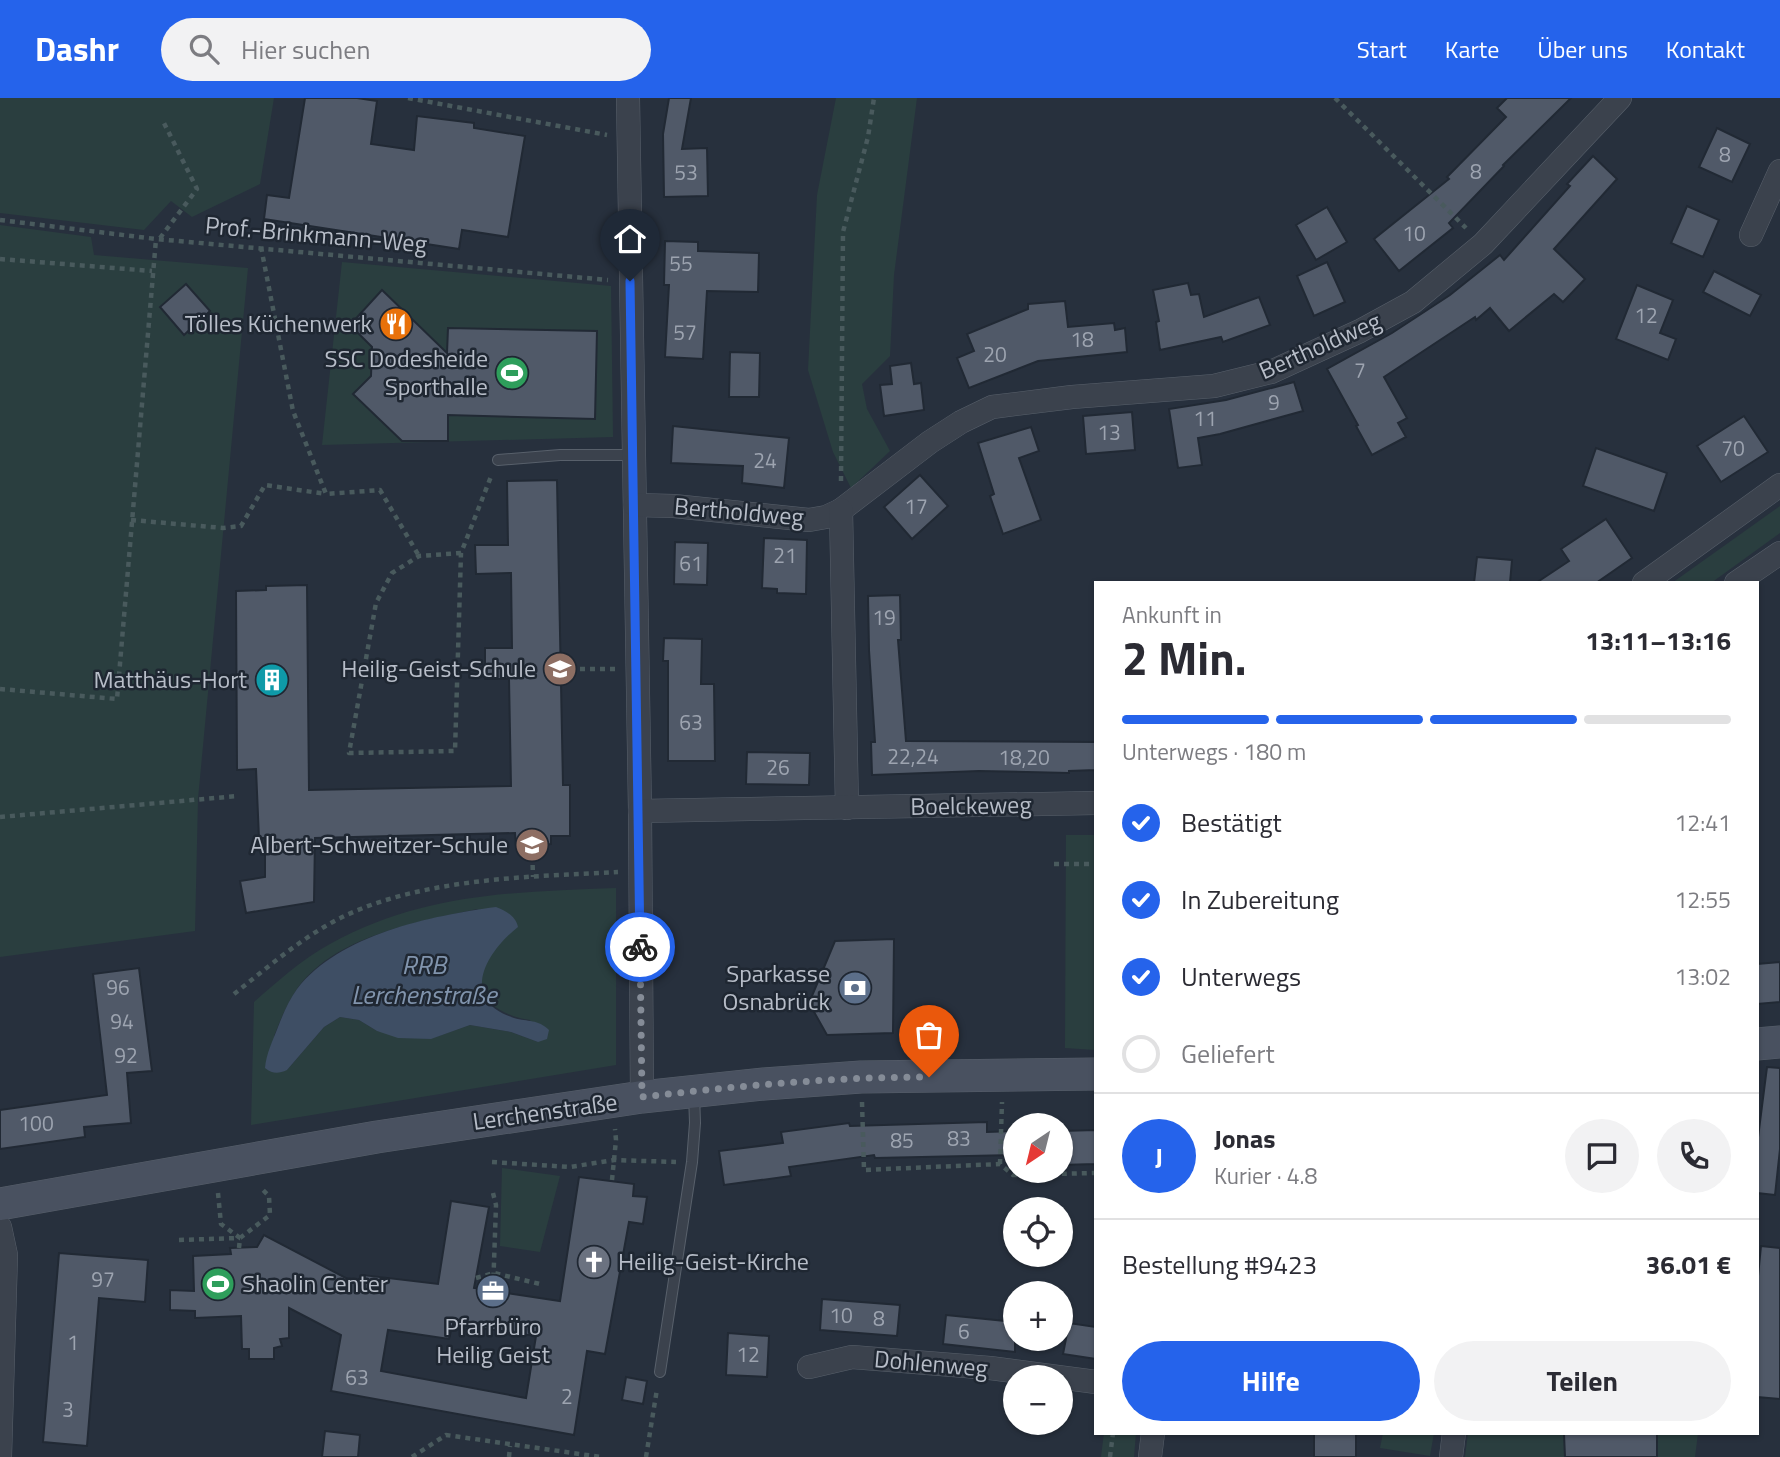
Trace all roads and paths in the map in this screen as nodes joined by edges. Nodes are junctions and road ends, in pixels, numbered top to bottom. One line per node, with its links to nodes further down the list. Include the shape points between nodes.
1 (408, 98): 7 (path)
2 (628, 98): 7 (street)
3 (874, 98): 22 (path, via 843,232)
4 (1335, 98): 12 (path)
5 (1620, 98): 12 (street, Bertholdweg)
6 (164, 123): 11 (path, via 197,189)
7 (628, 139): 16 (street)
8 (1780, 171): 10 (street)
9 (0, 220): 11 (path, Prof.-Brinkmann-Weg)
10 (1751, 235)
11 (158, 239): 13 (path, Prof.-Brinkmann-Weg); 15 (path)
12 (1483, 244): 22 (street, Bertholdweg, via 1413,302 1271,372 1214,386 992,407 930,442)
13 (261, 247): 16 (path, Prof.-Brinkmann-Weg); 20 (path, via 292,411)
14 (0, 259): 15 (path)
15 (152, 271): 23 (path)
16 (630, 281): 17 (street)
17 (634, 455): 18 (lane, via 560,454); 21 (street)
18 (498, 460): 25 (path)
19 (1780, 485): 27 (street)
20 (327, 494): 23 (path, via 265,485 241,527); 26 (path, via 380,490)
21 (635, 505): 22 (street, Bertholdweg, via 809,520); 30 (street)
22 (841, 510): 34 (street, Bertholdweg)
23 (131, 520): 31 (path, via 117,699)
24 (1780, 552): 28 (street)
25 (461, 553): 26 (path); 26 (path, via 455,751 349,753 376,603 392,573)
26 (419, 556)
27 (1647, 581)
28 (1740, 581)
29 (561, 668): 30 (path)
30 (637, 669): 35 (street)
31 (0, 689)
32 (238, 796): 36 (path)
33 (1094, 803): 34 (street, Boelckeweg)
34 (847, 808): 35 (street, Boelckeweg)
35 (640, 811): 40 (street)
36 (0, 817)
37 (532, 845): 41 (path)
38 (1054, 864): 39 (path)
39 (1094, 864)
40 (639, 871): 41 (path); 49 (street)
41 (533, 877): 42 (path, via 447,886 377,902 325,926)
42 (234, 994)
43 (1780, 1042): 44 (street)
44 (1759, 1044)
45 (1094, 1074): 46 (street, Lerchenstraße)
46 (1002, 1076): 47 (street, Lerchenstraße); 54 (path)
47 (861, 1077): 48 (street, Lerchenstraße); 54 (path, via 864,1170)
48 (694, 1091): 49 (street, Lerchenstraße); 53 (lane)
49 (642, 1097): 50 (street, Lerchenstraße)
50 (255, 1159): 55 (street, Lerchenstraße); 63 (path, via 257,1181 269,1196 270,1215)
51 (614, 1160): 52 (path, via 570,1167); 53 (path); 57 (path)
52 (492, 1162)
53 (692, 1163): 71 (lane)
54 (1000, 1164): 56 (path, via 1013,1175)
55 (218, 1165): 59 (street, Lerchenstraße); 63 (path, via 221,1224)
56 (1094, 1173)
57 (611, 1180)
58 (493, 1194): 62 (path)
59 (0, 1204)
60 (0, 1227): 77 (street, via 6,1255)
61 (485, 1232): 62 (path)
62 (493, 1233): 66 (path)
63 (240, 1238): 64 (path); 65 (path)
64 (179, 1240)
65 (239, 1248)
66 (494, 1273): 67 (path); 68 (path); 69 (path)
67 (476, 1278)
68 (540, 1284)
69 (493, 1291)
70 (809, 1367): 72 (street, Dohlenweg, via 852,1357)
71 (660, 1372): 81 (path)
72 (1094, 1382)
73 (1113, 1435): 82 (path)
74 (1153, 1435): 83 (street)
75 (1454, 1435): 84 (street)
76 (510, 1446): 78 (path, via 446,1435); 79 (path); 80 (path)
77 (0, 1457)
78 (412, 1457)
79 (509, 1457)
80 (601, 1457)
81 (646, 1457)
82 (1110, 1457)
83 (1150, 1457)
84 (1451, 1457)

